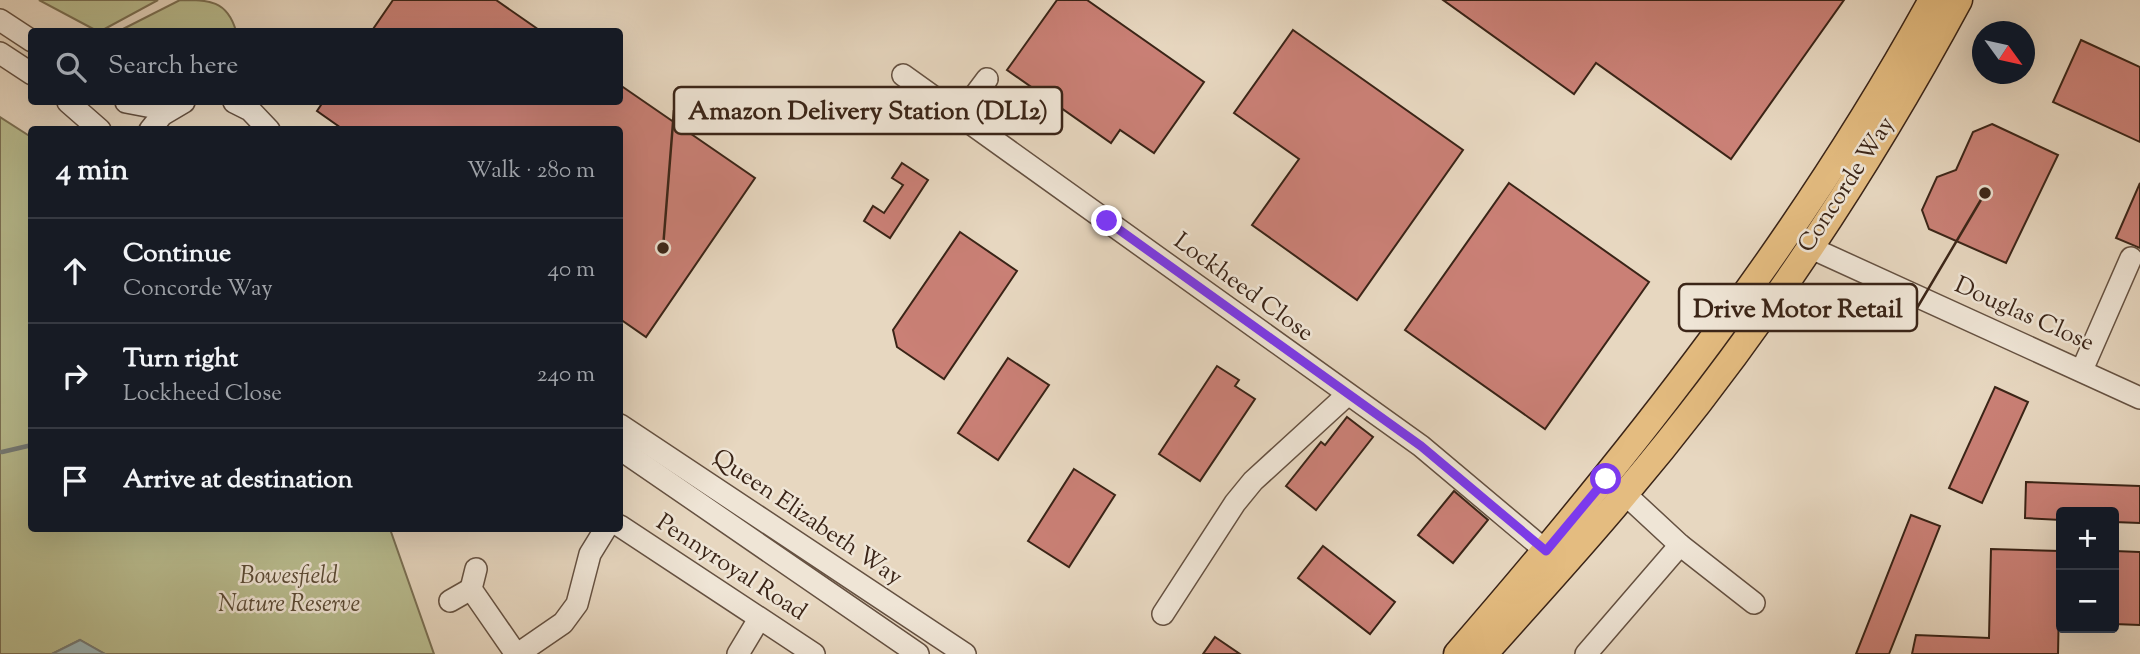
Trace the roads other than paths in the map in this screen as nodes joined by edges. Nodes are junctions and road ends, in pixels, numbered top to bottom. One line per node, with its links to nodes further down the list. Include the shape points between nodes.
1 (1932, 0): 27 (main road, Concorde Way, via 1787,237 1698,360)
2 (1959, 0): 16 (main road, Concorde Way)
3 (0, 20): 4 (street)
4 (28, 38)
5 (0, 53): 6 (street)
6 (28, 71)
7 (903, 75): 12 (street, Lockheed Close)
8 (987, 79): 12 (street)
9 (71, 105): 13 (street)
10 (240, 105): 15 (street)
11 (176, 106): 14 (street)
12 (960, 115): 19 (street, Lockheed Close)
13 (95, 126)
14 (154, 126)
15 (265, 126)
16 (1809, 247): 18 (street, Douglas Close); 23 (main road, Concorde Way)
17 (2131, 258): 18 (street)
18 (2082, 370): 20 (street, Douglas Close)
19 (1348, 395): 27 (street, Lockheed Close, via 1421,446); 30 (street, via 1253,481)
20 (2140, 398)
21 (623, 427): 36 (street, Queen Elizabeth Way)
22 (623, 451): 35 (street, Queen Elizabeth Way)
23 (1625, 494): 26 (street); 38 (main road, Concorde Way)
24 (623, 528): 31 (street, Pennyroyal Road)
25 (604, 532): 32 (street, via 590,554 577,604 563,622)
26 (1680, 545): 29 (street); 39 (street)
27 (1546, 551): 37 (main road, Concorde Way)
28 (450, 601): 32 (street, via 473,579)
29 (1754, 603)
30 (1163, 614)
31 (759, 620): 33 (street); 34 (street, Pennyroyal Road)
32 (517, 654)
33 (738, 654)
34 (814, 654)
35 (918, 654)
36 (965, 654)
37 (1457, 654)
38 (1484, 654)
39 (1586, 654)

